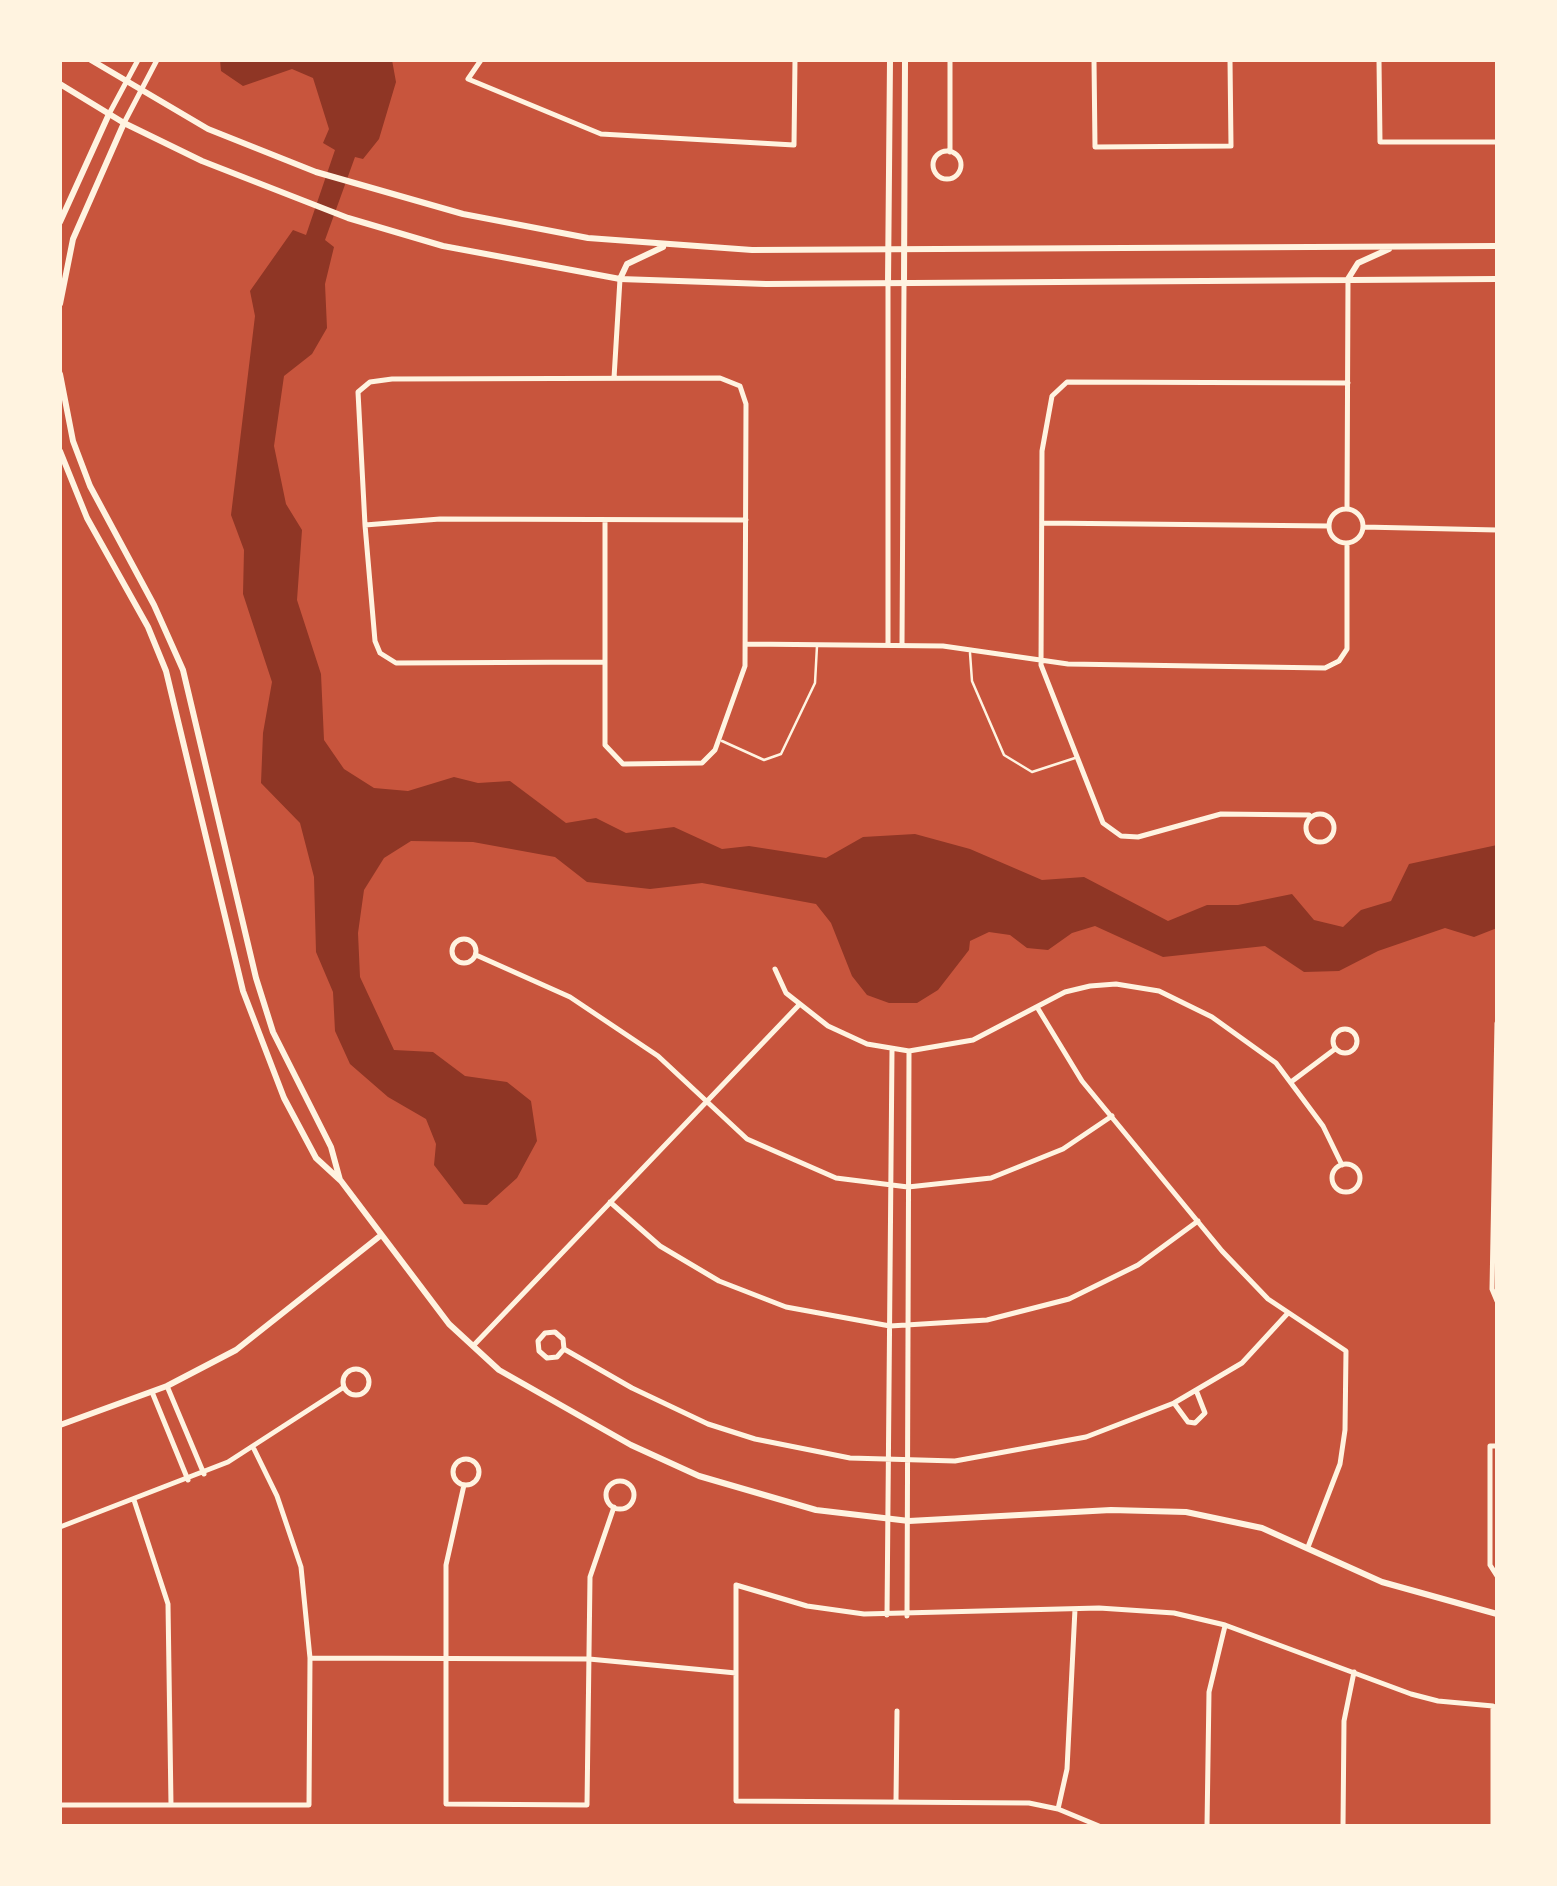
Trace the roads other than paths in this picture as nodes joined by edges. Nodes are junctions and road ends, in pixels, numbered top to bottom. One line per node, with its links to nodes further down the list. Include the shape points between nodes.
1 (91, 60): 12 (street)
2 (138, 60): 12 (street)
3 (157, 60): 14 (street)
4 (481, 60): 5 (street, via 468,79 601,134 794,145)
5 (795, 60)
6 (890, 60): 23 (street)
7 (905, 60): 24 (street)
8 (950, 60): 18 (street)
9 (1094, 60): 10 (street, via 1095,146 1231,146)
10 (1230, 60)
11 (1379, 60): 17 (street, via 1380,142)
12 (125, 82): 14 (street); 15 (street)
13 (60, 84): 15 (street)
14 (141, 91): 16 (street); 20 (street, via 208,129 316,172 509,224)
15 (109, 114): 16 (street); 19 (street)
16 (124, 123): 25 (street, via 348,218 443,246); 30 (street, via 73,239)
17 (1497, 142)
18 (950, 152): 18 (street, via 934,164 948,179 961,164)
19 (60, 222)
20 (664, 246): 23 (street); 25 (street, via 627,264)
21 (1497, 246): 22 (street)
22 (1394, 247): 24 (street); 26 (street, via 1358,263)
23 (888, 250): 24 (street); 28 (street)
24 (904, 250): 29 (street)
25 (620, 279): 28 (street); 32 (street)
26 (1348, 279): 27 (street); 29 (street); 33 (street)
27 (1497, 279)
28 (888, 283): 29 (street); 46 (street)
29 (904, 283): 47 (street)
30 (60, 304)
31 (60, 374): 67 (street, via 90,486 183,670 256,978 274,1032 332,1147)
32 (614, 378): 37 (street, via 720,378 742,388); 39 (street, via 370,382 356,401)
33 (1348, 383): 35 (street); 38 (street, via 1072,381 1057,388 1042,451)
34 (60, 451): 67 (street, via 79,502 166,671 243,991 284,1098 316,1158)
35 (1347, 510): 40 (street, via 1335,514); 41 (street, via 1359,513)
36 (605, 520): 37 (street); 39 (street, via 440,518); 49 (street)
37 (746, 520): 44 (street)
38 (1042, 523): 40 (street); 50 (street)
39 (365, 525): 49 (street, via 375,641 383,656 402,663)
40 (1330, 526): 43 (street, via 1335,539)
41 (1363, 527): 42 (street); 43 (street)
42 (1497, 530)
43 (1347, 543): 50 (street, via 1347,649 1339,662 1321,668)
44 (746, 644): 45 (street); 51 (street, via 741,685)
45 (817, 644): 46 (street); 51 (lane, via 816,683 782,754 758,758)
46 (888, 645): 47 (street)
47 (902, 645): 48 (street)
48 (970, 649): 50 (street); 52 (lane, via 972,681 1004,755 1037,772)
49 (604, 662): 51 (street, via 604,736 612,757 632,766 692,766 706,760)
50 (1040, 662): 52 (street)
51 (720, 740)
52 (1076, 758): 53 (street, via 1098,816 1121,836 1138,838 1221,814)
53 (1309, 815): 53 (street, via 1310,836 1329,840 1331,818)
54 (476, 955): 54 (street, via 468,940 453,947 460,962); 63 (street, via 544,983 631,1036)
55 (775, 970): 56 (street)
56 (798, 1006): 60 (street, via 846,1036); 63 (street)
57 (1037, 1008): 61 (street, via 973,1040); 62 (street, via 1090,986 1159,991 1240,1034); 64 (street)
58 (1497, 1022): 65 (street)
59 (1335, 1049): 59 (street, via 1352,1051 1354,1033 1337,1031); 62 (street)
60 (892, 1050): 61 (street); 68 (street)
61 (909, 1051): 69 (street)
62 (1291, 1082): 66 (street, via 1324,1126)
63 (705, 1104): 68 (street, via 777,1156 836,1178); 70 (street)
64 (1112, 1116): 69 (street, via 1014,1172 962,1185); 71 (street)
65 (1495, 1160): 73 (street)
66 (1342, 1165): 66 (street, via 1334,1183 1351,1191 1359,1173)
67 (340, 1182): 72 (street)
68 (891, 1186): 69 (street); 75 (street)
69 (908, 1187): 76 (street)
70 (610, 1202): 75 (street, via 660,1246 720,1281 786,1307); 77 (street)
71 (1198, 1222): 74 (street); 76 (street, via 1138,1265 1069,1298 988,1320)
72 (380, 1236): 77 (street); 79 (street, via 236,1350)
73 (1497, 1301)
74 (1288, 1313): 81 (street, via 1242,1363); 97 (street, via 1346,1352 1340,1464)
75 (890, 1326): 76 (street); 87 (street)
76 (908, 1326): 88 (street)
77 (473, 1346): 94 (street, via 549,1402 699,1476 816,1510)
78 (564, 1349): 78 (street, via 555,1332 538,1340 546,1358); 87 (street, via 708,1424 806,1451)
79 (167, 1386): 82 (street); 89 (street)
80 (344, 1387): 80 (street, via 362,1394 369,1376 351,1370); 86 (street)
81 (1196, 1390): 83 (street); 83 (street, via 1206,1413 1196,1423)
82 (152, 1392): 84 (street); 90 (street)
83 (1174, 1403): 88 (street, via 1042,1448)
84 (60, 1425)
85 (1497, 1446): 98 (street, via 1490,1446 1490,1565)
86 (254, 1448): 89 (street); 104 (street, via 302,1567)
87 (888, 1462): 88 (street); 94 (street)
88 (909, 1462): 95 (street)
89 (204, 1474): 90 (street)
90 (188, 1480): 92 (street)
91 (464, 1485): 91 (street, via 479,1474 468,1459 454,1470); 106 (street, via 446,1566)
92 (134, 1500): 96 (street); 112 (street, via 168,1604)
93 (614, 1508): 93 (street, via 633,1500 626,1482 607,1488); 105 (street, via 590,1577)
94 (888, 1520): 95 (street); 101 (street)
95 (909, 1521): 97 (street, via 1151,1509 1222,1517); 102 (street)
96 (60, 1526)
97 (1308, 1547): 100 (street, via 1412,1593)
98 (1496, 1575)
99 (1075, 1609): 102 (street); 103 (street, via 1138,1608); 113 (street, via 1067,1769)
100 (1497, 1614)
101 (887, 1615): 102 (street); 108 (street, via 807,1606 736,1585)
102 (907, 1616)
103 (1225, 1626): 107 (street); 115 (street, via 1209,1692)
104 (310, 1658): 106 (street); 112 (street, via 309,1805)
105 (589, 1659): 106 (street); 106 (street, via 587,1805 446,1804); 108 (street)
106 (446, 1660)
107 (1354, 1672): 116 (street, via 1344,1721); 117 (street, via 1438,1701 1494,1706)
108 (736, 1673): 110 (street, via 736,1801)
109 (897, 1711): 110 (street)
110 (896, 1801): 113 (street)
111 (60, 1805): 112 (street)
112 (171, 1805)
113 (1058, 1808): 114 (street)
114 (1098, 1826)
115 (1207, 1826)
116 (1343, 1826)
117 (1493, 1826)

